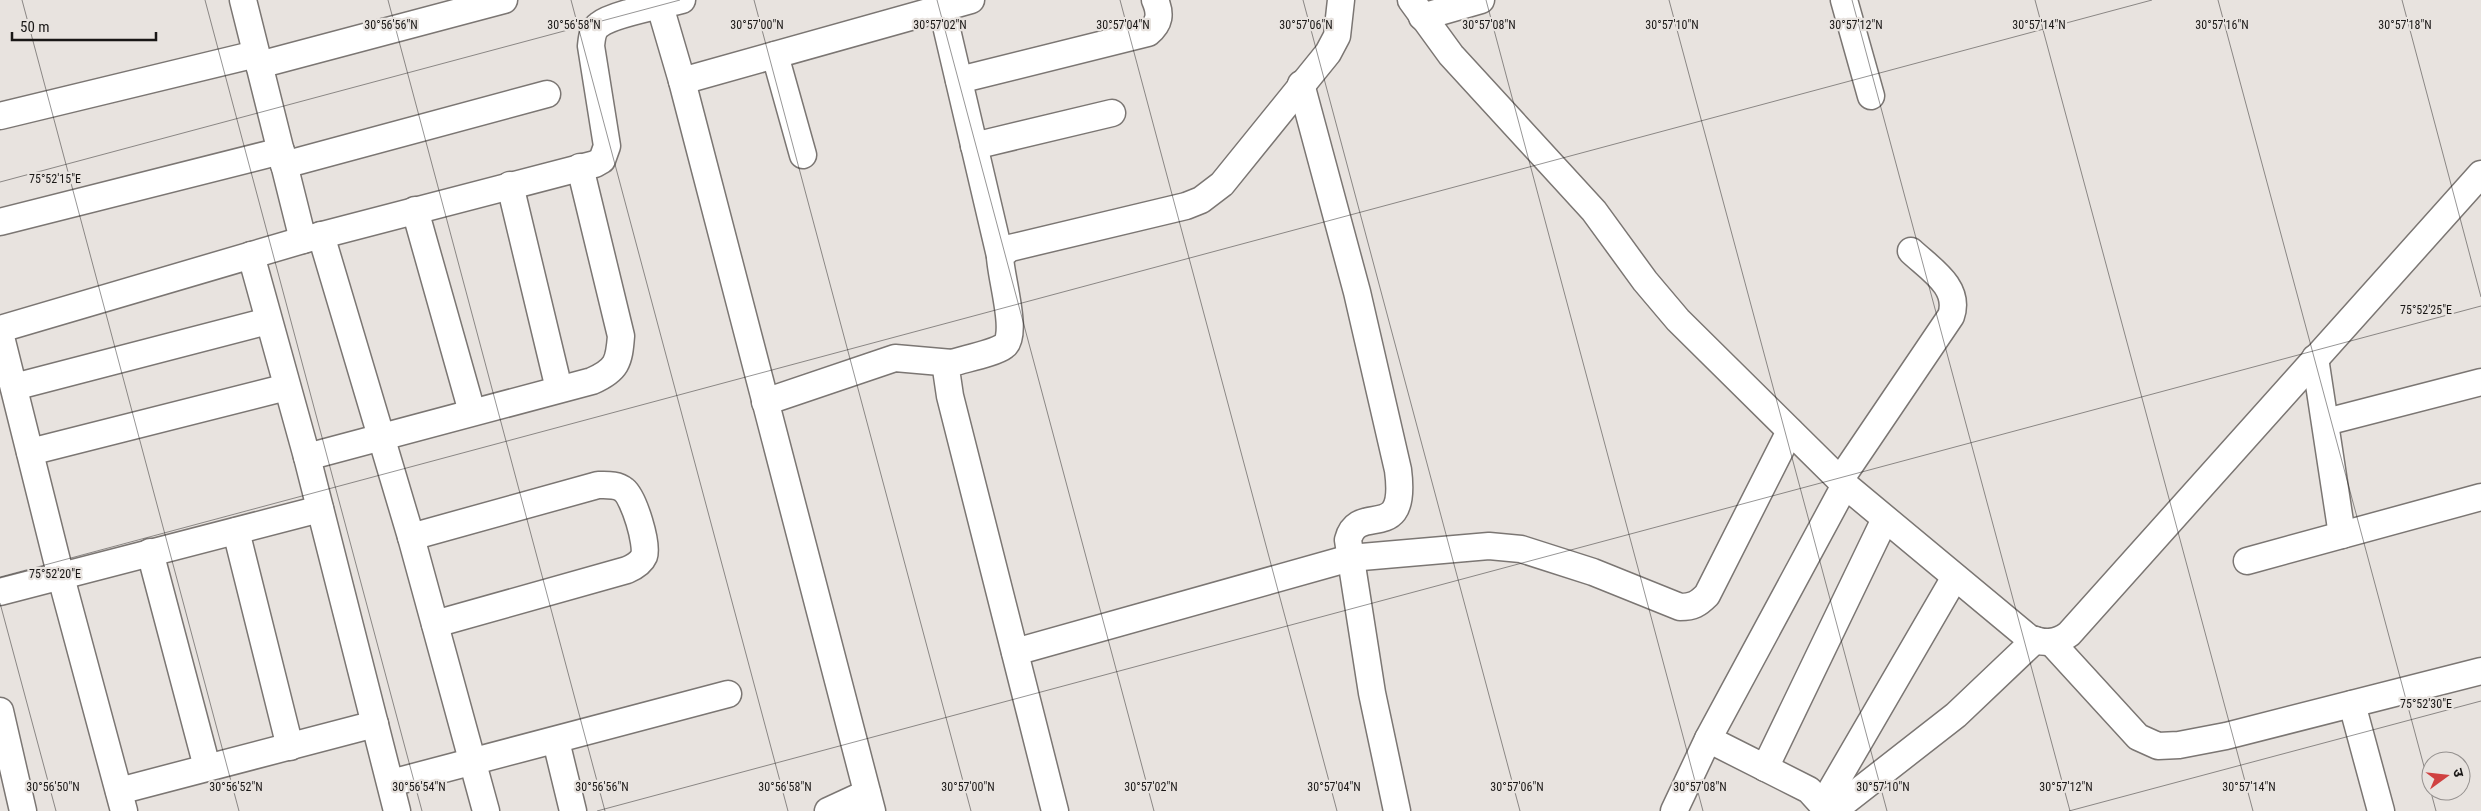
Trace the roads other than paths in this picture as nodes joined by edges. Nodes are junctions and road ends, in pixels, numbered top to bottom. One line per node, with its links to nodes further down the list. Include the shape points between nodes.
1 (243, 0): 12 (street)
2 (504, 0): 12 (street)
3 (971, 0): 9 (street)
4 (1155, 0): 13 (street, via 1159,17 1157,26 1148,33)
5 (1341, 0): 15 (street, via 1333,46)
6 (1481, 0): 10 (street)
7 (1844, 0): 17 (street)
8 (671, 3): 14 (street); 23 (street, via 610,19 598,25 592,35 607,146 602,160)
9 (941, 4): 11 (street); 13 (street)
10 (1417, 8): 43 (street, via 1451,56 1594,212 1678,320)
11 (775, 55): 14 (street); 21 (street)
12 (258, 59): 19 (street); 22 (street)
13 (959, 80): 20 (street)
14 (682, 81): 40 (street)
15 (1301, 84): 31 (street, via 1222,184 1200,200 1010,248); 55 (street, via 1357,292 1401,491 1398,506 1390,516 1352,529 1348,540)
16 (547, 94): 22 (street)
17 (1871, 96)
18 (1112, 113): 20 (street)
19 (0, 116)
20 (974, 146): 31 (street)
21 (803, 155)
22 (283, 158): 27 (street); 28 (street)
23 (580, 168): 25 (street); 39 (street, via 621,336 619,359 608,374)
24 (2481, 174): 34 (street)
25 (510, 185): 26 (street); 39 (street)
26 (415, 210): 28 (street); 41 (street)
27 (0, 222)
28 (312, 238): 30 (street); 44 (street)
29 (1911, 251): 47 (street, via 1948,286 1954,308)
30 (251, 255): 32 (street); 33 (street)
31 (1000, 256): 35 (street, via 1012,328 1010,338 1004,346)
32 (268, 321): 37 (street); 38 (street)
33 (0, 331): 37 (street)
34 (2315, 358): 42 (street); 61 (street, via 2069,634 2060,640)
35 (952, 363): 40 (street, via 895,358); 62 (street, via 946,369 946,381)
36 (2481, 382): 42 (street)
37 (14, 387): 45 (street)
38 (287, 387): 45 (street); 46 (street)
39 (559, 389): 41 (street)
40 (766, 402): 76 (street)
41 (472, 412): 44 (street)
42 (2326, 422): 52 (street)
43 (1790, 431): 47 (street); 55 (street, via 1707,595 1691,607 1680,607 1593,572 1521,549 1489,546)
44 (380, 437): 46 (street); 53 (street)
45 (30, 452): 57 (street)
46 (306, 457): 49 (street)
47 (1843, 483): 50 (street); 68 (street)
48 (2481, 497): 52 (street)
49 (320, 509): 51 (street); 67 (street)
50 (1886, 519): 58 (street); 73 (street)
51 (236, 531): 54 (street); 70 (street)
52 (2342, 535): 56 (street)
53 (412, 537): 60 (street); 60 (street, via 598,485 612,485 624,490 633,502 644,542 644,555 639,564 627,570)
54 (150, 552): 57 (street); 72 (street)
55 (1350, 558): 62 (street); 84 (street, via 1372,692)
56 (2248, 561)
57 (61, 577): 59 (street); 75 (street)
58 (1955, 577): 61 (street, via 2029,638); 77 (street)
59 (0, 592)
60 (435, 624): 71 (street)
61 (2043, 641): 65 (street, via 2138,737 2158,746 2226,736); 77 (street, via 1956,715)
62 (1015, 652): 83 (street)
63 (2481, 671): 65 (street)
64 (728, 694): 69 (street)
65 (2352, 704): 86 (street)
66 (0, 711): 78 (street)
67 (375, 724): 70 (street); 74 (street)
68 (1708, 739): 73 (street); 85 (street)
69 (556, 741): 71 (street); 81 (street)
70 (290, 747): 72 (street)
71 (473, 761): 74 (street); 80 (street)
72 (207, 767): 75 (street)
73 (1765, 768): 77 (street, via 1809,790)
74 (391, 783): 79 (street)
75 (121, 801)
76 (869, 802): 82 (street)
77 (1828, 809)
78 (23, 811)
79 (396, 811)
80 (486, 811)
81 (573, 811)
82 (828, 811)
83 (1055, 811)
84 (1397, 811)
85 (1674, 811)
86 (2381, 811)

